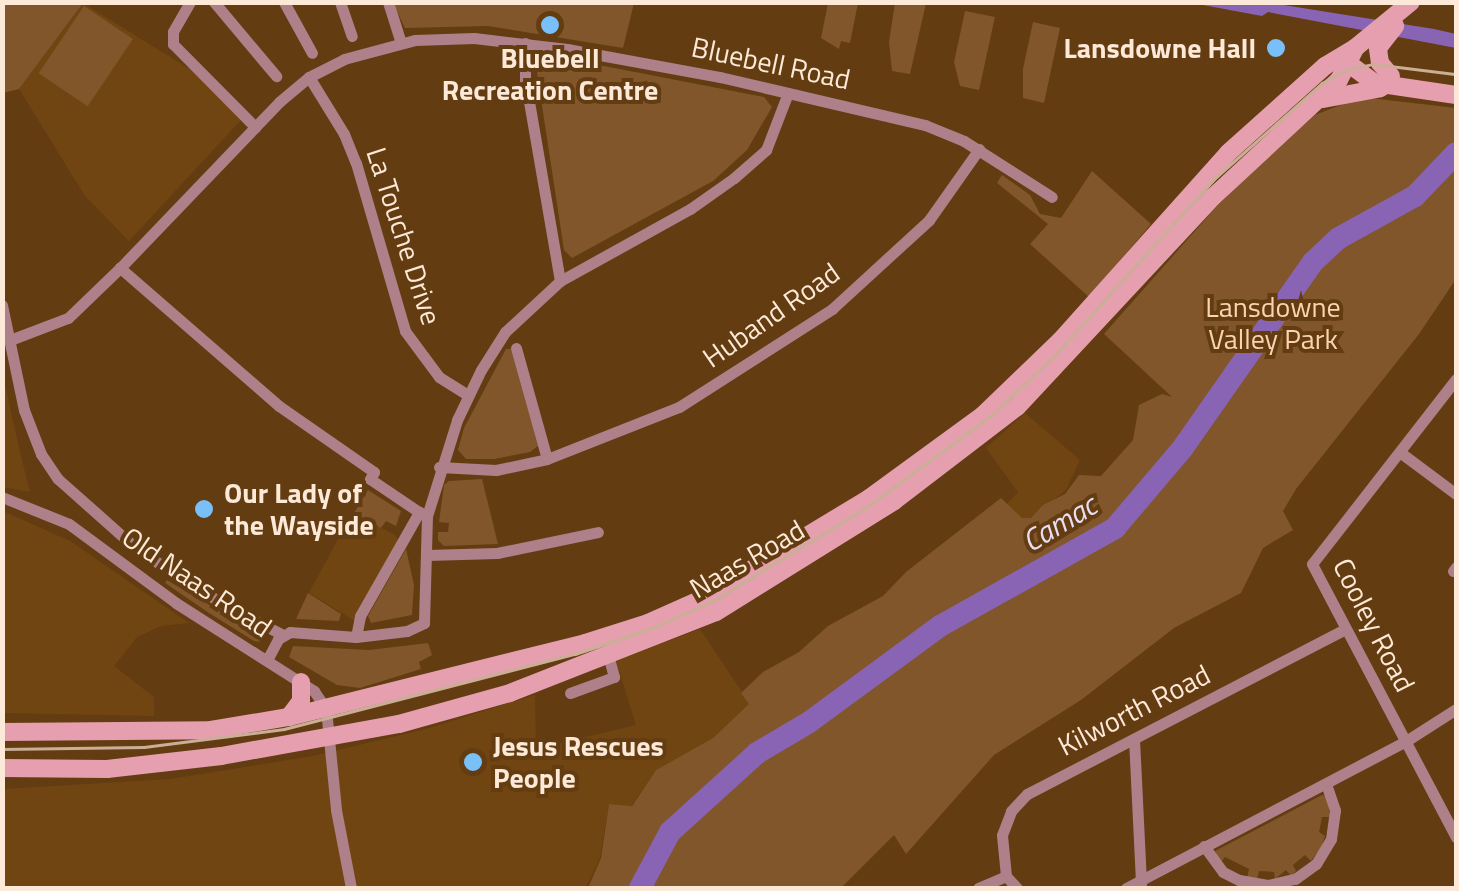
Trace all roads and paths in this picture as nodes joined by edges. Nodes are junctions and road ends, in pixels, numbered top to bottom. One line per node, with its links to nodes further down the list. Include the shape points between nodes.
1 (190, 2): 18 (street, via 173,32 174,44)
2 (214, 2): 12 (street)
3 (284, 2): 10 (street)
4 (340, 2): 7 (street)
5 (388, 2): 8 (street)
6 (1393, 21): 11 (main road, Naas Road); 14 (main road, via 1378,60)
7 (352, 36)
8 (401, 43): 9 (street, Bluebell Road); 13 (street, Bluebell Road, via 344,59)
9 (525, 43): 15 (street, Bluebell Road); 22 (street)
10 (312, 53)
11 (1352, 54): 14 (main road, via 1369,80); 17 (main road, Naas Road); 45 (main road, Naas Road, via 1325,66 1207,174 1016,385 942,447 831,524 747,575 637,627)
12 (276, 76)
13 (309, 78): 18 (street, Bluebell Road); 27 (street, La Touche Drive, via 356,164 405,330 439,377)
14 (1392, 82): 16 (main road); 17 (main road)
15 (788, 93): 19 (street, Bluebell Road, via 905,118); 22 (street, via 766,150 734,178)
16 (1456, 95)
17 (1318, 101): 41 (main road, Naas Road, via 1214,197 1072,353 984,437 787,571 716,612)
18 (255, 127): 21 (street, Bluebell Road)
19 (979, 149): 20 (street, Bluebell Road); 29 (street, Huband Road, via 929,220 832,309 680,407)
20 (1052, 197)
21 (120, 268): 24 (street, Bluebell Road, via 68,318); 33 (street, via 279,406 374,472 370,480)
22 (560, 281): 27 (street, via 505,332)
23 (2, 305): 24 (street)
24 (10, 340): 36 (street, via 24,410 50,468 98,519)
25 (516, 348): 29 (street)
26 (1456, 379): 28 (street, Cooley Road)
27 (468, 396): 30 (street)
28 (1401, 453): 31 (street); 38 (street, Cooley Road, via 1313,557)
29 (547, 459): 30 (street, Huband Road, via 496,470)
30 (439, 467): 33 (street)
31 (1456, 494)
32 (2, 498): 37 (street, Old Naas Road, via 69,524)
33 (423, 514): 35 (street); 40 (street, via 358,621)
34 (598, 532): 35 (street, via 496,553)
35 (427, 556): 40 (street, via 420,629)
36 (163, 567): 37 (street); 39 (street)
37 (150, 584): 42 (street, Old Naas Road)
38 (1345, 629): 50 (street, Kilworth Road); 51 (street, Cooley Road)
39 (283, 635): 40 (street); 42 (street)
40 (356, 637)
41 (608, 655): 44 (street, via 614,677); 49 (main road, Naas Road, via 510,693)
42 (267, 660): 43 (street, Old Naas Road)
43 (301, 682): 45 (street, Old Naas Road); 47 (main road, via 300,701)
44 (570, 693)
45 (326, 709): 47 (main road, Naas Road); 49 (street)
46 (1456, 709): 51 (street)
47 (289, 717): 48 (main road, Naas Road, via 210,730)
48 (2, 732)
49 (330, 739): 52 (main road, Naas Road, via 107,769); 58 (street)
50 (1134, 739): 56 (street, Kilworth Road, via 1018,802 1002,834); 57 (street)
51 (1406, 741): 53 (street); 54 (street, Cooley Road)
52 (2, 768)
53 (1326, 784): 55 (street); 55 (street, via 1335,810 1331,839 1316,864 1294,879 1268,885 1239,880 1223,872)
54 (1456, 837)
55 (1204, 846): 57 (street)
56 (1006, 876): 59 (street); 60 (street)
57 (1141, 884): 61 (street)
58 (351, 888)
59 (978, 888)
60 (1017, 888)
61 (1126, 888)

